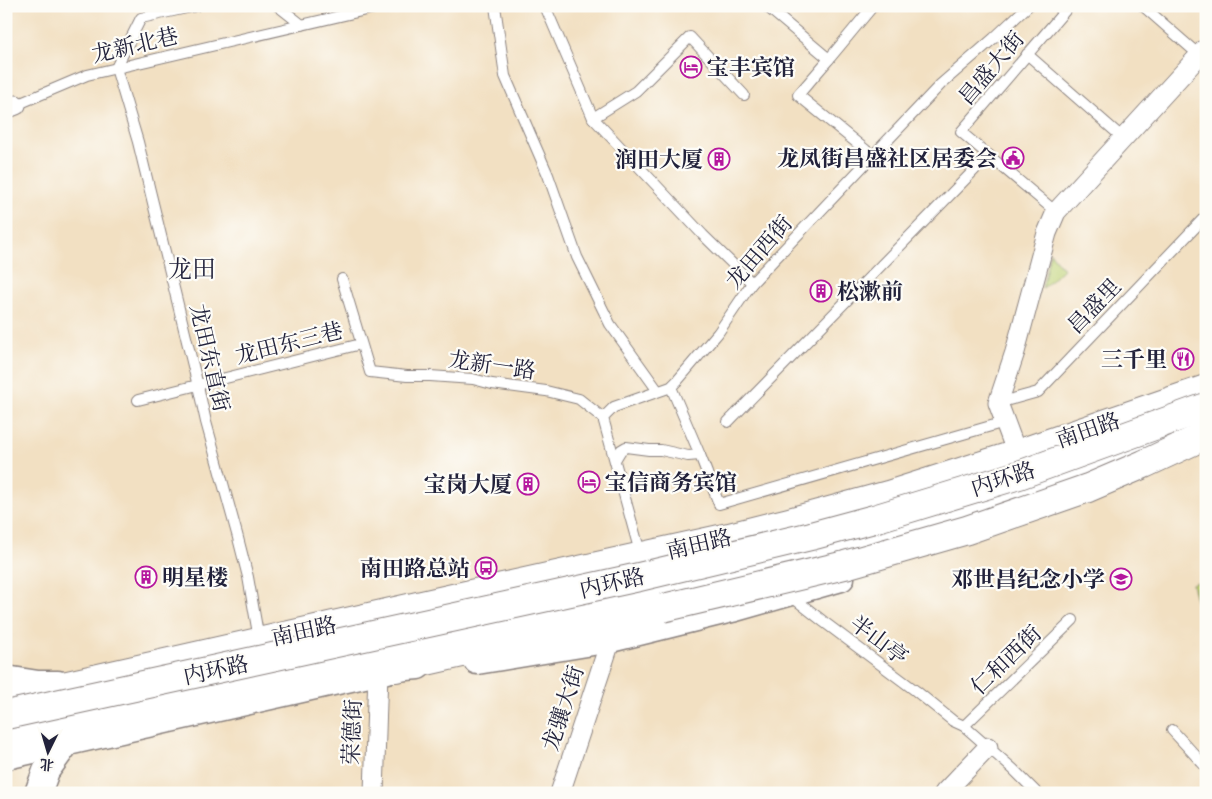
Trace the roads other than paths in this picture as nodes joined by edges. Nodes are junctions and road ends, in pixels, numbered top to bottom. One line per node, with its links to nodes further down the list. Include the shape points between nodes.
1 (196, 6): 15 (lane, via 141,18)
2 (278, 6): 11 (lane)
3 (383, 6): 11 (lane, 龙新北巷)
4 (495, 6): 30 (lane, via 505,76 548,175 577,257 610,324)
5 (545, 6): 18 (lane)
6 (873, 6): 14 (lane)
7 (1028, 6): 21 (lane, 龙田西街, via 941,84)
8 (1069, 6): 13 (lane, 昌盛大街)
9 (1144, 6): 12 (lane)
10 (771, 8): 14 (lane)
11 (302, 25): 15 (lane, 龙新北巷)
12 (1202, 51): 19 (street)
13 (1028, 54): 19 (lane); 20 (lane, 昌盛大街, via 961,132)
14 (830, 59): 21 (lane, via 798,95)
15 (116, 68): 17 (lane, 龙新北巷, via 87,75); 27 (lane, 龙田东直街, via 138,142)
16 (744, 95): 18 (lane, via 690,37 636,91)
17 (11, 107)
18 (593, 118): 25 (lane)
19 (1123, 138): 22 (street)
20 (989, 155): 22 (lane); 34 (lane)
21 (873, 156): 25 (lane, 龙田西街)
22 (1056, 212): 32 (street, via 1047,233)
23 (1206, 216): 32 (lane, 昌盛里, via 1038,392)
24 (342, 279): 26 (lane)
25 (752, 283): 28 (lane, 龙田西街, via 718,333)
26 (361, 344): 27 (lane, 龙田东三巷); 33 (lane, 龙新一路, via 370,372 473,379 546,391 579,399)
27 (198, 386): 31 (lane, 龙田东三巷); 47 (lane, 龙田东直街, via 248,577)
28 (671, 387): 30 (lane); 37 (lane)
29 (1206, 390): 38 (main road, 南田路)
30 (658, 391): 33 (lane, via 614,407)
31 (138, 400)
32 (998, 403): 35 (street)
33 (603, 418): 39 (lane)
34 (728, 422)
35 (1005, 422): 37 (lane, via 719,504); 38 (street)
36 (1205, 428): 42 (main road, 南田路); 45 (main road, via 1175,461 1070,505 937,551); 50 (main road, bridge, via 1116,477 967,530 845,565); 57 (main road, 内环路, bridge, via 1018,474 811,536); 60 (main road, 内环路, via 984,505 817,553 597,604)
37 (700, 454): 39 (lane, via 688,456 626,447)
38 (1017, 454): 40 (main road, 南田路)
39 (615, 460): 44 (lane)
40 (888, 495): 41 (main road, 南田路); 42 (main road)
41 (789, 522): 43 (main road); 44 (main road, 南田路)
42 (897, 528): 43 (main road, 南田路)
43 (798, 555): 49 (main road, 南田路)
44 (642, 557): 54 (main road, 南田路)
45 (788, 593): 48 (main road); 58 (lane, 半山亭, via 953,721)
46 (1073, 620): 58 (lane, 仁和西街)
47 (257, 628)
48 (611, 639): 50 (main road, via 502,658); 67 (street, 龙骧大街)
49 (310, 664): 50 (main road); 51 (main road, 南田路)
50 (386, 670): 53 (main road); 66 (street, 荣德街)
51 (248, 678): 53 (main road); 56 (main road, 南田路, via 201,688)
52 (6, 679): 54 (main road, via 38,684)
53 (330, 683): 56 (main road)
54 (74, 684): 55 (main road, 南田路)
55 (6, 699)
56 (158, 710): 60 (main road, 南田路); 61 (main road, via 114,732)
57 (6, 715)
58 (964, 726): 62 (lane, 半山亭)
59 (1172, 730): 64 (lane)
60 (6, 731)
61 (67, 742): 63 (main road); 65 (main road, via 46,771)
62 (988, 746): 68 (street); 69 (lane, 半山亭)
63 (6, 756)
64 (1206, 767)
65 (38, 793)
66 (374, 793)
67 (560, 793)
68 (944, 793)
69 (1037, 793)

